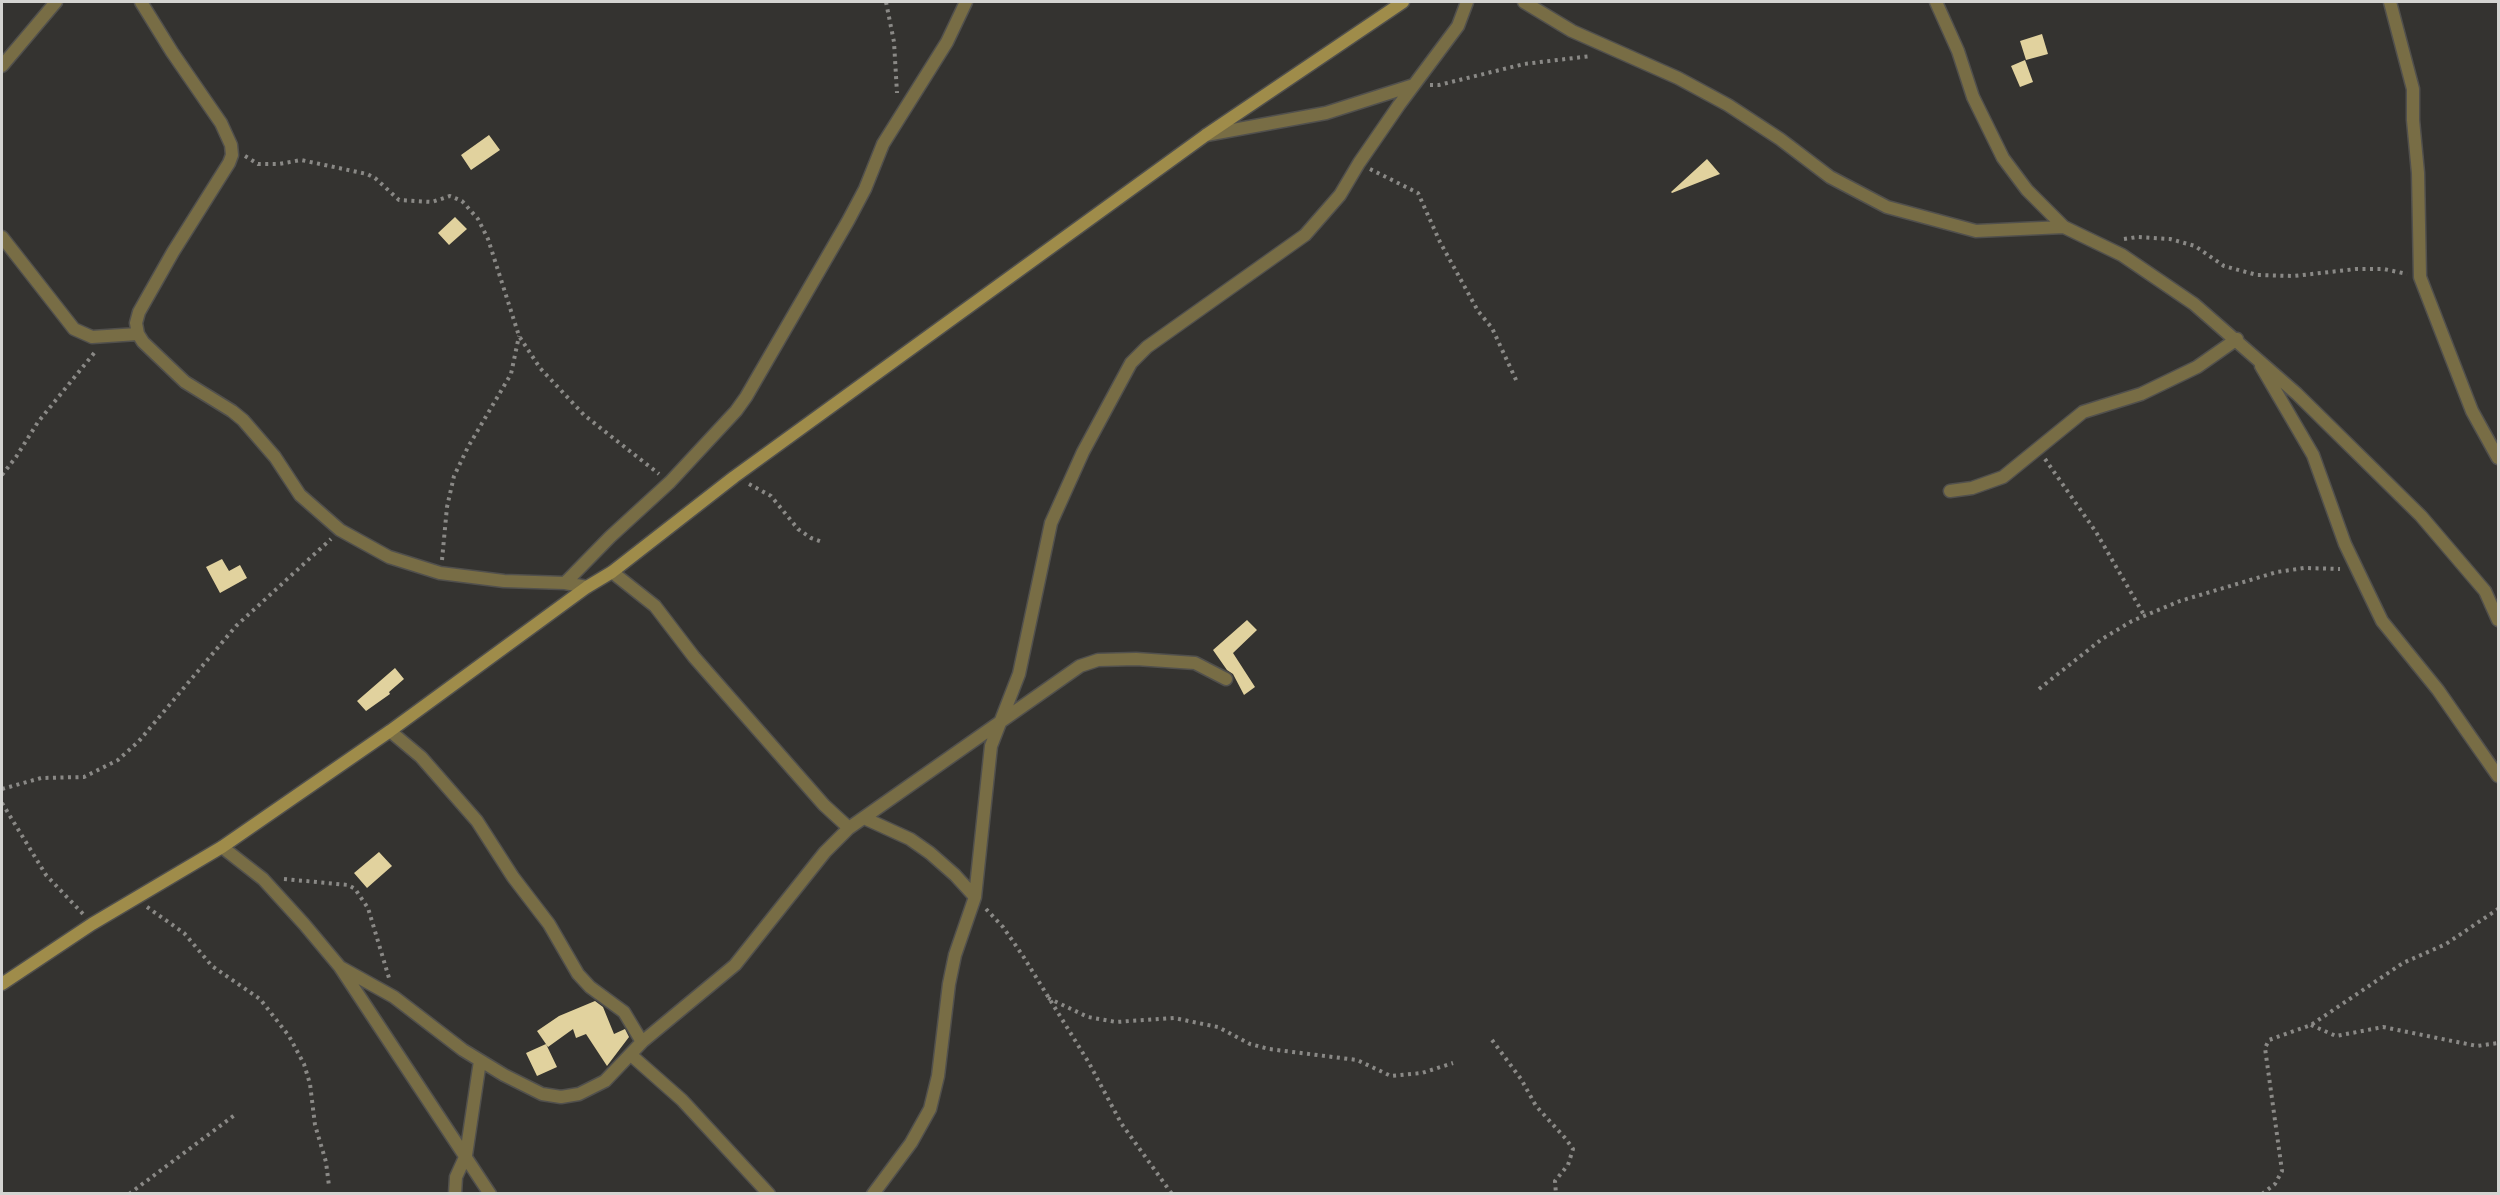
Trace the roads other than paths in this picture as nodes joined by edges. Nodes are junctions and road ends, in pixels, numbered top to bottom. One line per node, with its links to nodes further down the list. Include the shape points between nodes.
1 (56, 2): 9 (street)
2 (141, 2): 14 (street, via 222,123 232,155 139,312)
3 (966, 2): 20 (street, via 947,42 895,124 848,221 736,411 670,482)
4 (1403, 2): 11 (street)
5 (1467, 2): 10 (street, via 1458,26)
6 (1524, 2): 12 (street, via 1572,31 1728,105 1780,138 1830,177 1887,207 1976,231)
7 (1936, 2): 12 (street, via 2002,158)
8 (2390, 2): 17 (street, via 2413,89 2420,277 2472,411)
9 (2, 66)
10 (1415, 85): 11 (street, via 1326,113); 24 (street, via 1340,195 1305,235 1147,347 1131,363 1083,452 1051,523 1019,674)
11 (1206, 135): 19 (street, via 734,477)
12 (2064, 227): 15 (street, via 2157,277)
13 (2, 237): 14 (street, via 74,329 107,338)
14 (138, 334): 20 (street, via 150,351 184,382 243,420 275,457 300,495 340,530 388,557 440,573)
15 (2237, 339): 16 (street); 18 (street, via 2197,367 2141,394 2083,412 2003,477)
16 (2256, 357): 22 (street, via 2421,516 2485,591); 26 (street, via 2313,455 2356,569 2382,621 2438,690)
17 (2499, 458)
18 (1950, 491)
19 (612, 572): 21 (street); 28 (street, via 655,606 694,657 810,790)
20 (565, 583): 21 (street)
21 (587, 587): 25 (street)
22 (2499, 620)
23 (1226, 679): 24 (street, via 1195,663 1136,658 1098,660 1080,666)
24 (997, 725): 27 (street); 30 (street, via 988,764)
25 (390, 731): 29 (street); 33 (street, via 421,757 477,821 579,974 624,1012)
26 (2499, 776)
27 (864, 818): 28 (street); 30 (street, via 930,853)
28 (849, 828): 33 (street, via 825,852 735,965)
29 (222, 846): 31 (street, via 263,879); 32 (street, via 92,924)
30 (975, 897): 40 (street, via 955,955 930,1109 911,1143)
31 (340, 967): 35 (street, via 394,997); 36 (street)
32 (2, 984)
33 (642, 1042): 34 (street)
34 (632, 1055): 35 (street, via 605,1081 579,1094 561,1097 542,1094); 39 (street, via 682,1100)
35 (480, 1061): 36 (street)
36 (466, 1155): 37 (street, via 456,1177); 38 (street)
37 (455, 1194)
38 (490, 1194)
39 (770, 1194)
40 (873, 1194)

